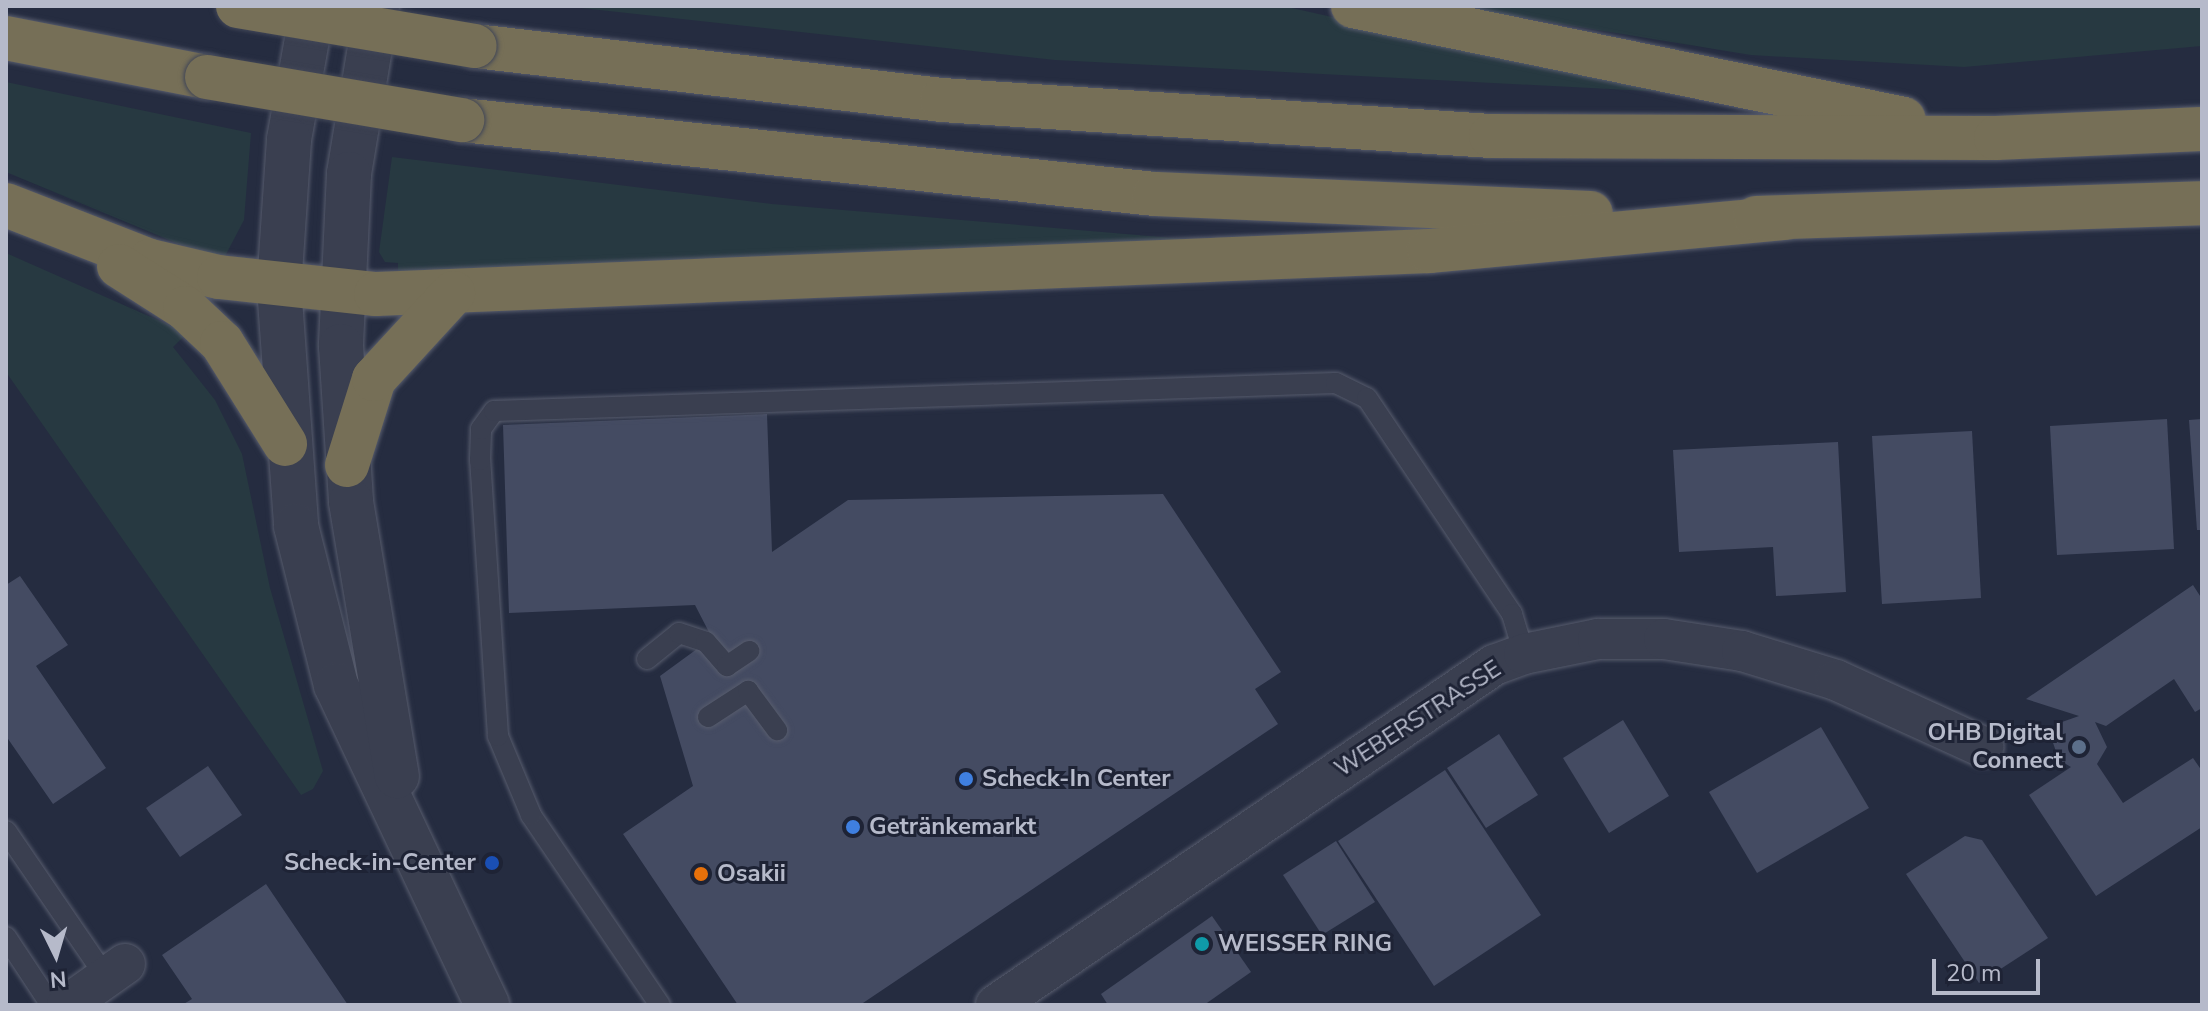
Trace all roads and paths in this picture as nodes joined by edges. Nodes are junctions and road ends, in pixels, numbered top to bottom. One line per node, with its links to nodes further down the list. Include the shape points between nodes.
1 (238, 6): 7 (highway, bridge, via 475,46 749,82 1217,120 1491,136)
2 (313, 6): 12 (street, via 289,140)
3 (377, 6): 13 (street, via 357,102)
4 (1353, 6): 7 (highway)
5 (6, 38): 10 (highway, bridge, via 462,120 1155,194)
6 (2202, 129): 7 (highway)
7 (1996, 138)
8 (2202, 203): 10 (highway)
9 (6, 205): 11 (highway)
10 (1785, 218): 14 (highway, via 1429,251)
11 (48, 224): 12 (highway, via 150,261); 15 (highway, via 205,325 236,361)
12 (279, 286): 13 (highway); 15 (street)
13 (341, 292): 14 (highway); 16 (street)
14 (453, 293): 16 (highway, via 374,379)
15 (285, 444): 24 (street, via 322,641 355,727)
16 (347, 465): 24 (street, via 370,631)
17 (749, 651): 19 (lane, via 727,666 706,642 679,633)
18 (1524, 654): 22 (street, WEBERSTRASSE, via 1598,639 1664,639 1742,651 1836,680); 29 (lane, via 1512,614 1367,398 1336,383 494,411 481,429 480,460 498,736 531,815); 30 (street, WEBERSTRASSE, via 1494,665)
19 (647, 659)
20 (708, 717): 21 (lane, via 748,691)
21 (777, 730)
22 (1983, 747)
23 (6, 831): 26 (lane)
24 (410, 831): 28 (street)
25 (6, 937): 27 (lane)
26 (116, 971): 27 (street)
27 (66, 1004)
28 (487, 1005)
29 (660, 1005)
30 (996, 1005)

